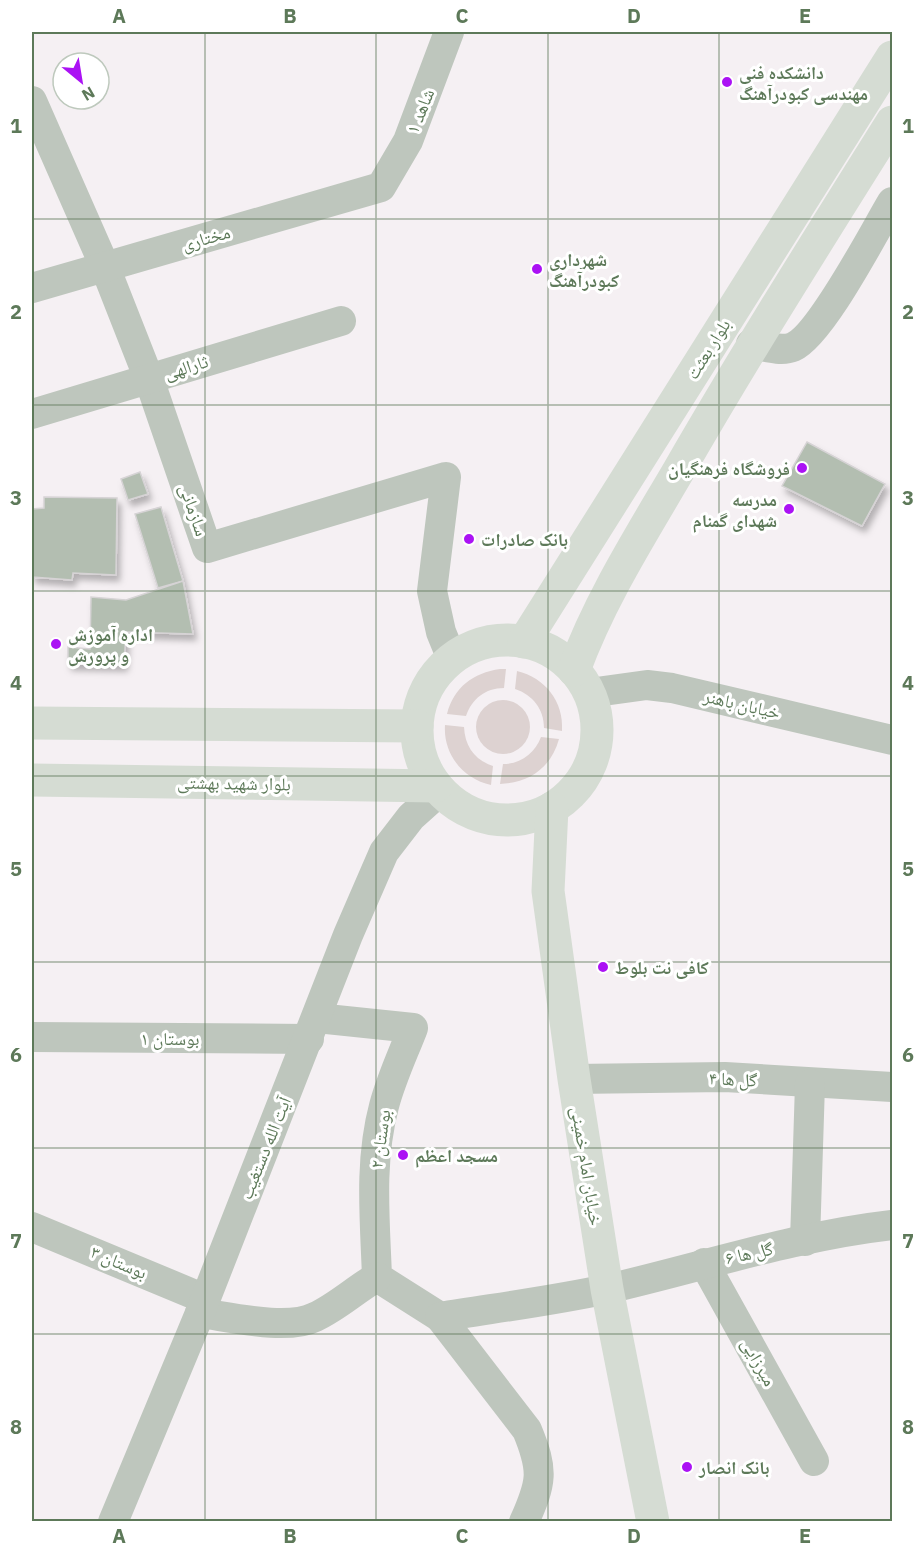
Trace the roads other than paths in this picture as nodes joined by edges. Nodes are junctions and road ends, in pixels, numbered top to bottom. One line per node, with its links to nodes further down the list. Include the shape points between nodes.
1 (449, 32): 5 (street, شاهد ۱, via 408,141)
2 (892, 57): 14 (main road, بلوار بعثت)
3 (32, 101): 8 (street, سازمانی)
4 (892, 122): 11 (main road, بلوار بعثت)
5 (381, 187): 8 (street, مختاری)
6 (892, 202): 7 (street)
7 (884, 234): 11 (street, via 801,342 785,349)
8 (105, 267): 9 (street, مختاری); 12 (street, سازمانی)
9 (32, 288)
10 (341, 321): 12 (street, ثارالهی)
11 (751, 344): 16 (main road, بلوار بعثت, via 587,635)
12 (149, 379): 13 (street, ثارالهی); 15 (street, سازمانی, via 207,548 446,477 432,591)
13 (32, 414)
14 (524, 642): 15 (main road, via 494,641); 16 (main road, via 557,655)
15 (452, 659): 18 (main road, via 429,686)
16 (582, 682): 19 (street, خیابان باهنر, via 672,688); 22 (main road, via 596,716 594,755 574,791)
17 (32, 723): 18 (main road)
18 (417, 726): 21 (main road, via 421,758)
19 (892, 740)
20 (32, 780): 21 (main road, بلوار شهید بهشتی)
21 (438, 788): 22 (main road, via 463,809 490,819 529,818); 23 (street, آیت الله دستغیب, via 384,852)
22 (552, 808): 25 (main road, خیابان امام خمینی, via 548,891)
23 (313, 1028): 24 (street, بوستان ۱); 32 (street, بوستان ۲, via 413,1028 384,1106 376,1141); 34 (street, آیت الله دستغیب)
24 (32, 1037)
25 (574, 1079): 26 (street, گل ها ۴, via 725,1077); 33 (main road, خیابان امام خمینی)
26 (810, 1084): 27 (street, گل ها ۴); 30 (street)
27 (892, 1087)
28 (892, 1226): 30 (street, گل ها ۶)
29 (32, 1227): 34 (street, بوستان ۳)
30 (805, 1241): 31 (street, گل ها ۶)
31 (704, 1263): 33 (street, گل ها ۶); 36 (street, میرزایی)
32 (377, 1277): 34 (street, بوستان ۳, via 313,1318 296,1322 260,1322); 35 (street)
33 (607, 1289): 35 (street, گل ها ۶); 39 (main road, خیابان امام خمینی)
34 (202, 1306): 37 (street, آیت الله دستغیب)
35 (440, 1317): 38 (street, via 527,1430 536,1452 540,1481)
36 (814, 1461)
37 (113, 1521)
38 (524, 1521)
39 (653, 1521)

